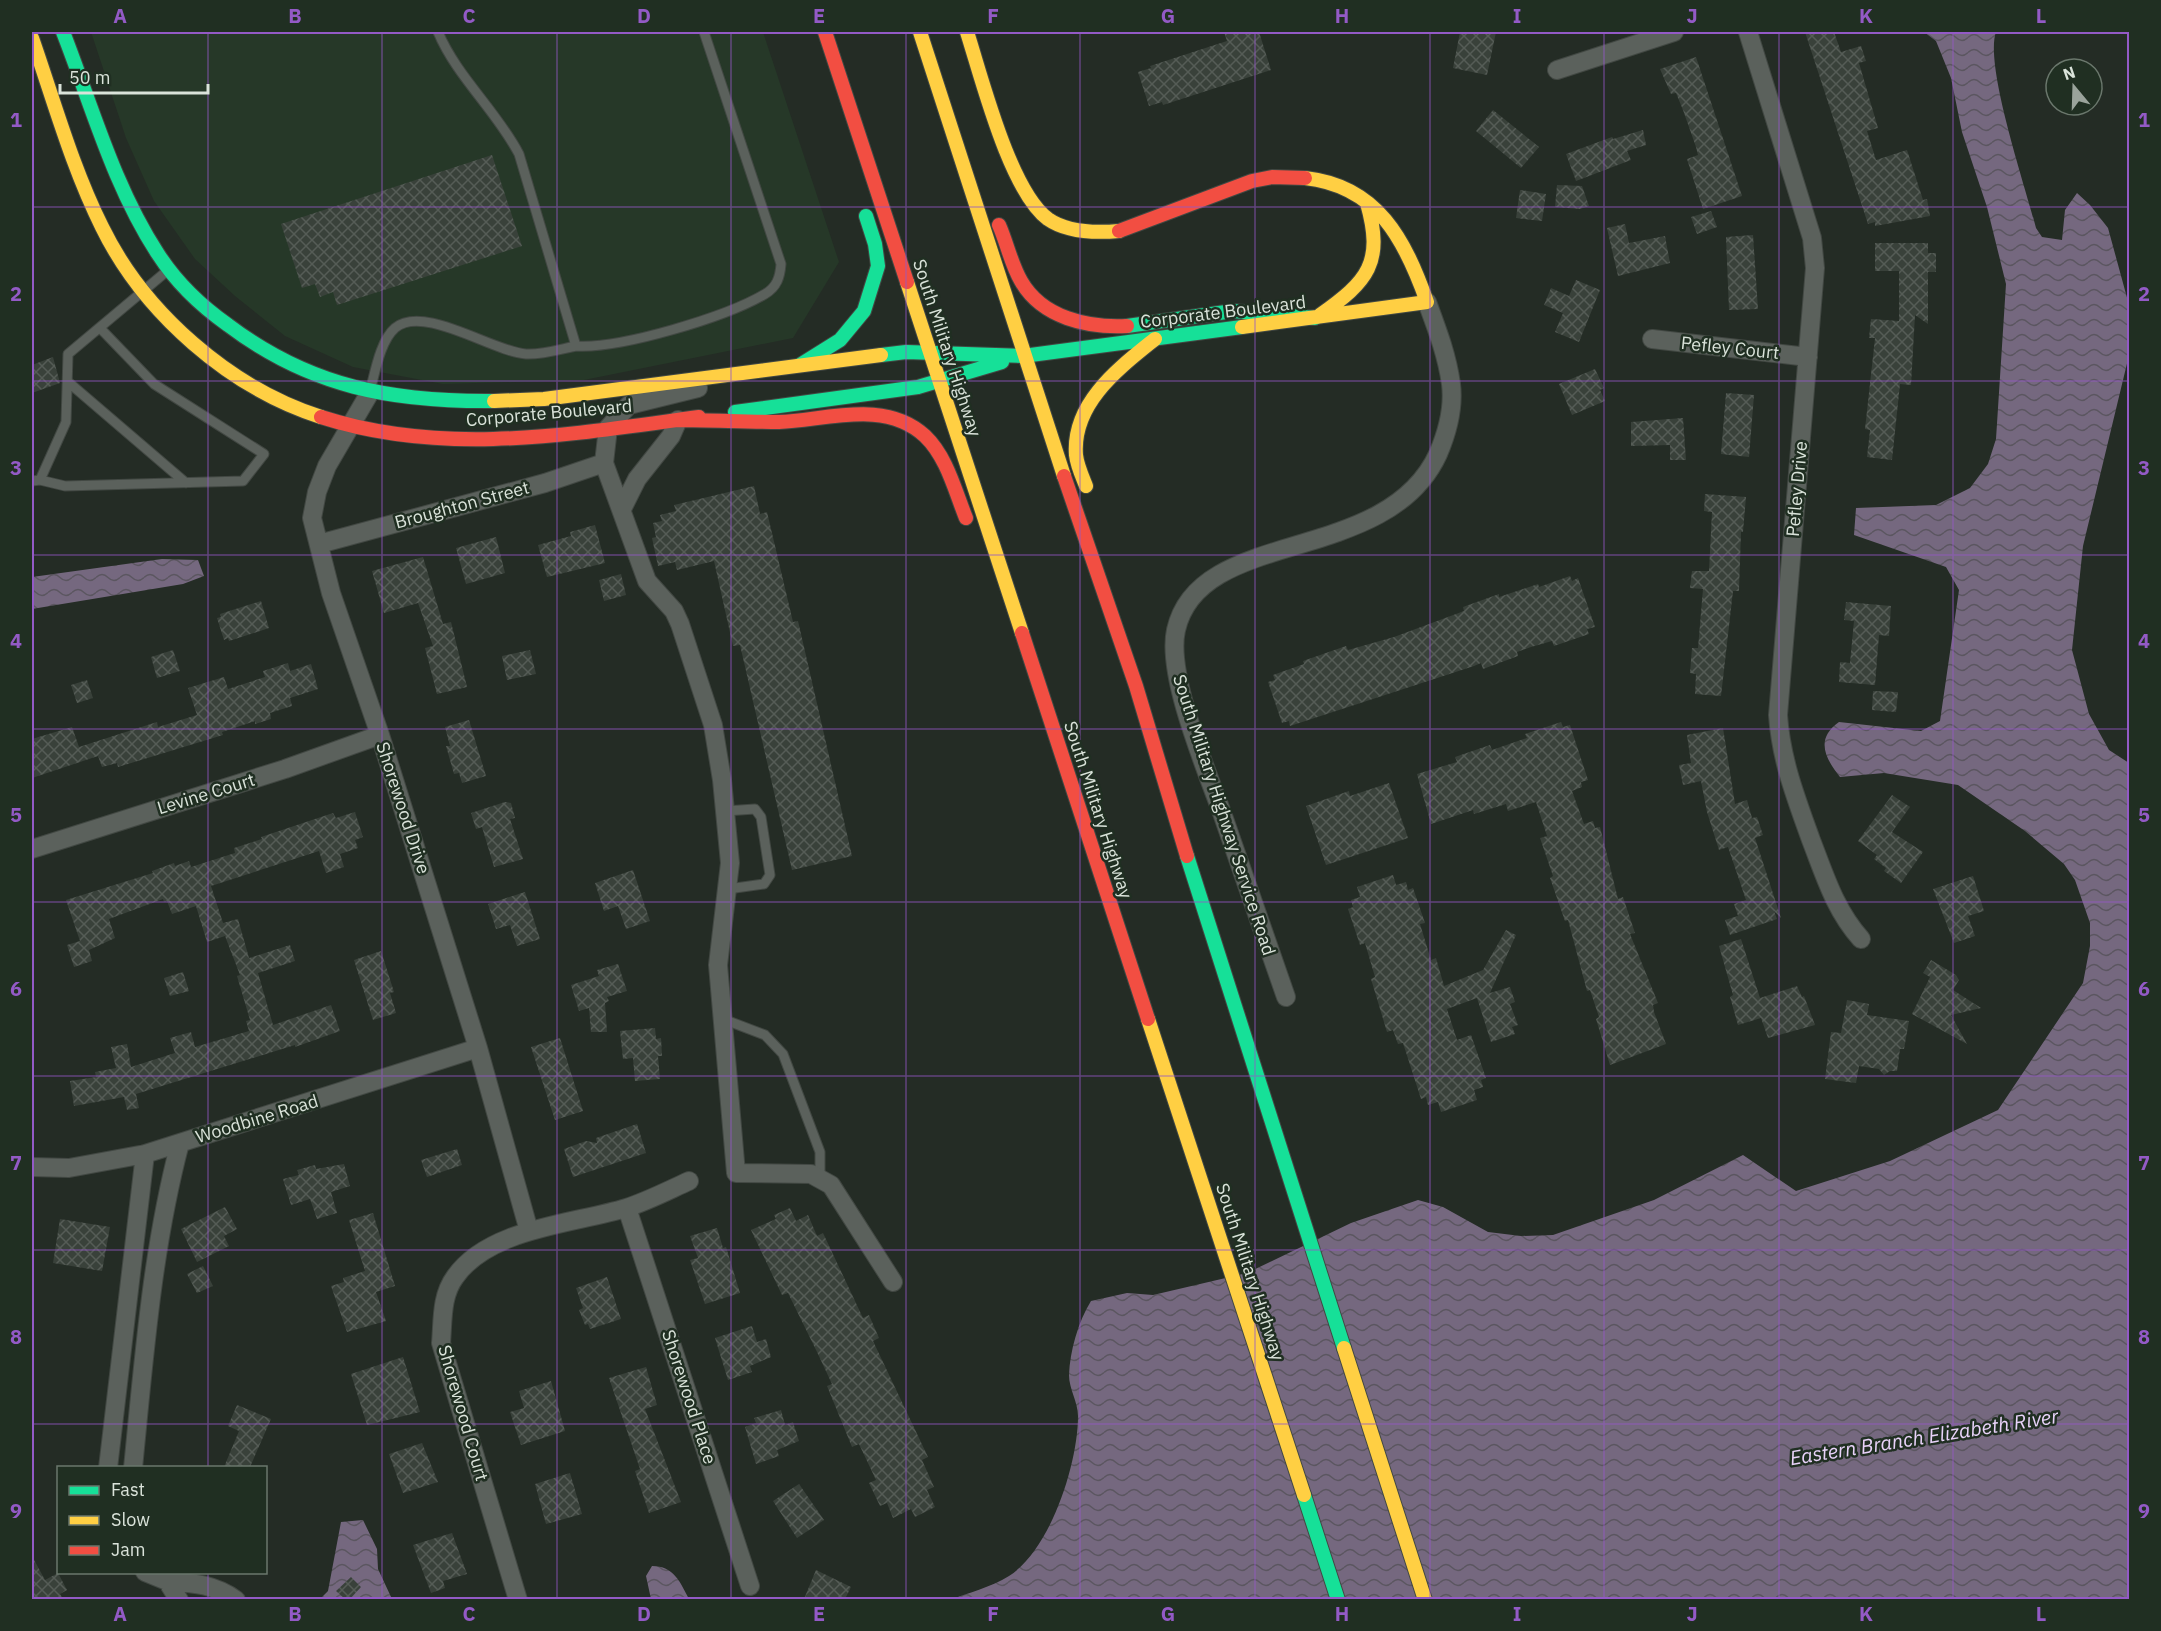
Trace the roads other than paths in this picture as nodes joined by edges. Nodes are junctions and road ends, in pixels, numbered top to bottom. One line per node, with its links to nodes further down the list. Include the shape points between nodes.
1 (63, 32): 16 (main road, Corporate Boulevard, via 117,176)
2 (438, 32): 23 (lane, via 456,67 506,129 519,154)
3 (704, 32): 23 (lane, via 781,264 779,280 766,293 643,338 597,348)
4 (816, 32): 12 (main road)
5 (825, 32): 24 (main road, South Military Highway)
6 (920, 32): 13 (main road)
7 (967, 32): 15 (main road, South Military Highway Service Road, via 1016,180 1037,210 1054,222 1077,231 1118,231 1254,181 1279,176 1305,177 1334,185)
8 (1674, 32): 11 (street)
9 (1749, 32): 26 (street, Pefley Drive, via 1812,238 1815,268)
10 (32, 38): 17 (main road, Corporate Boulevard, via 94,210 113,248)
11 (1557, 70)
12 (824, 74)
13 (945, 109): 19 (main road, via 1024,286 1053,313 1073,323 1102,328 1236,310); 25 (main road)
14 (861, 202): 27 (main road, via 877,255 871,292 854,325 840,340)
15 (1367, 203): 18 (main road, South Military Highway Service Road, via 1395,230); 19 (main road, via 1377,244 1375,261 1358,288)
16 (168, 269): 17 (lane); 31 (main road, Corporate Boulevard, via 236,334 264,352 301,372)
17 (143, 292): 20 (lane); 33 (main road, Corporate Boulevard, via 172,326 235,375 279,402)
18 (1427, 302): 19 (main road, Corporate Boulevard); 49 (street, South Military Highway Service Road, via 1446,355 1450,413 1434,463 1419,485 1400,504 1347,530 1226,569 1196,592 1176,629 1175,669)
19 (1315, 318): 21 (main road, Corporate Boulevard)
20 (100, 328): 29 (lane, via 68,354); 37 (lane, via 154,384 264,454 243,481)
21 (1155, 339): 25 (main road, Corporate Boulevard); 38 (main road, via 1105,382 1082,420 1076,455)
22 (1652, 339): 26 (street, Pefley Court)
23 (576, 346): 31 (lane, via 527,354 493,346 438,324 412,321 395,328 383,347)
24 (930, 353): 25 (main road, Corporate Boulevard); 27 (main road, Corporate Boulevard, via 906,352); 30 (main road, South Military Highway)
25 (1023, 356): 30 (main road, Corporate Boulevard); 43 (main road)
26 (1808, 357): 48 (street, Pefley Drive, via 1778,715 1780,745 1834,902)
27 (800, 365): 28 (main road, Corporate Boulevard)
28 (737, 375): 31 (main road, Corporate Boulevard, via 495,402 428,402); 34 (street, via 671,396 638,401 629,405)
29 (67, 381): 36 (lane, via 66,422); 37 (lane)
30 (939, 381): 32 (main road, Corporate Boulevard); 42 (main road, South Military Highway)
31 (369, 394): 33 (street, Shorewood Drive)
32 (678, 420): 34 (main road, Corporate Boulevard); 39 (street, via 671,436 637,479); 42 (main road, via 793,421 865,412 901,419 926,437 941,460)
33 (351, 426): 34 (main road, Corporate Boulevard, via 396,436 458,439); 40 (street, Shorewood Drive, via 327,466 312,507)
34 (608, 428): 35 (street)
35 (604, 463): 39 (street); 40 (street, Broughton Street, via 545,483)
36 (36, 480): 37 (lane, via 65,486)
37 (186, 483)
38 (1090, 497)
39 (622, 509): 45 (street, via 647,581 674,611 680,624 713,725)
40 (318, 544): 44 (street, Shorewood Drive)
41 (1119, 594): 43 (main road)
42 (1015, 619): 68 (main road, South Military Highway)
43 (1136, 686): 69 (main road)
44 (380, 735): 46 (street, Levine Court); 51 (street, Shorewood Drive)
45 (725, 811): 47 (street, via 730,862); 47 (lane, via 755,809 761,817 770,875 764,884)
46 (32, 849)
47 (728, 889): 50 (street, via 719,944)
48 (1861, 939)
49 (1286, 997)
50 (723, 1019): 55 (lane, via 765,1035 783,1053 820,1152); 55 (street, via 736,1173)
51 (478, 1048): 52 (street, Woodbine Road); 58 (street, Shorewood Drive)
52 (180, 1143): 53 (street, Woodbine Road); 61 (street, via 164,1207)
53 (145, 1154): 54 (street, Woodbine Road, via 69,1168); 60 (street)
54 (32, 1167)
55 (820, 1177): 59 (street, via 840,1196)
56 (689, 1181): 57 (street, Shorewood Court)
57 (627, 1208): 58 (street, Shorewood Court); 64 (street, Shorewood Place)
58 (530, 1231): 67 (street, Shorewood Court, via 494,1245 455,1277 444,1302 441,1343)
59 (893, 1282)
60 (108, 1466)
61 (133, 1466)
62 (151, 1574): 63 (street)
63 (167, 1581): 65 (street); 66 (street, via 204,1584)
64 (750, 1586)
65 (179, 1599)
66 (236, 1599)
67 (518, 1599)
68 (1338, 1599)
69 (1425, 1599)

